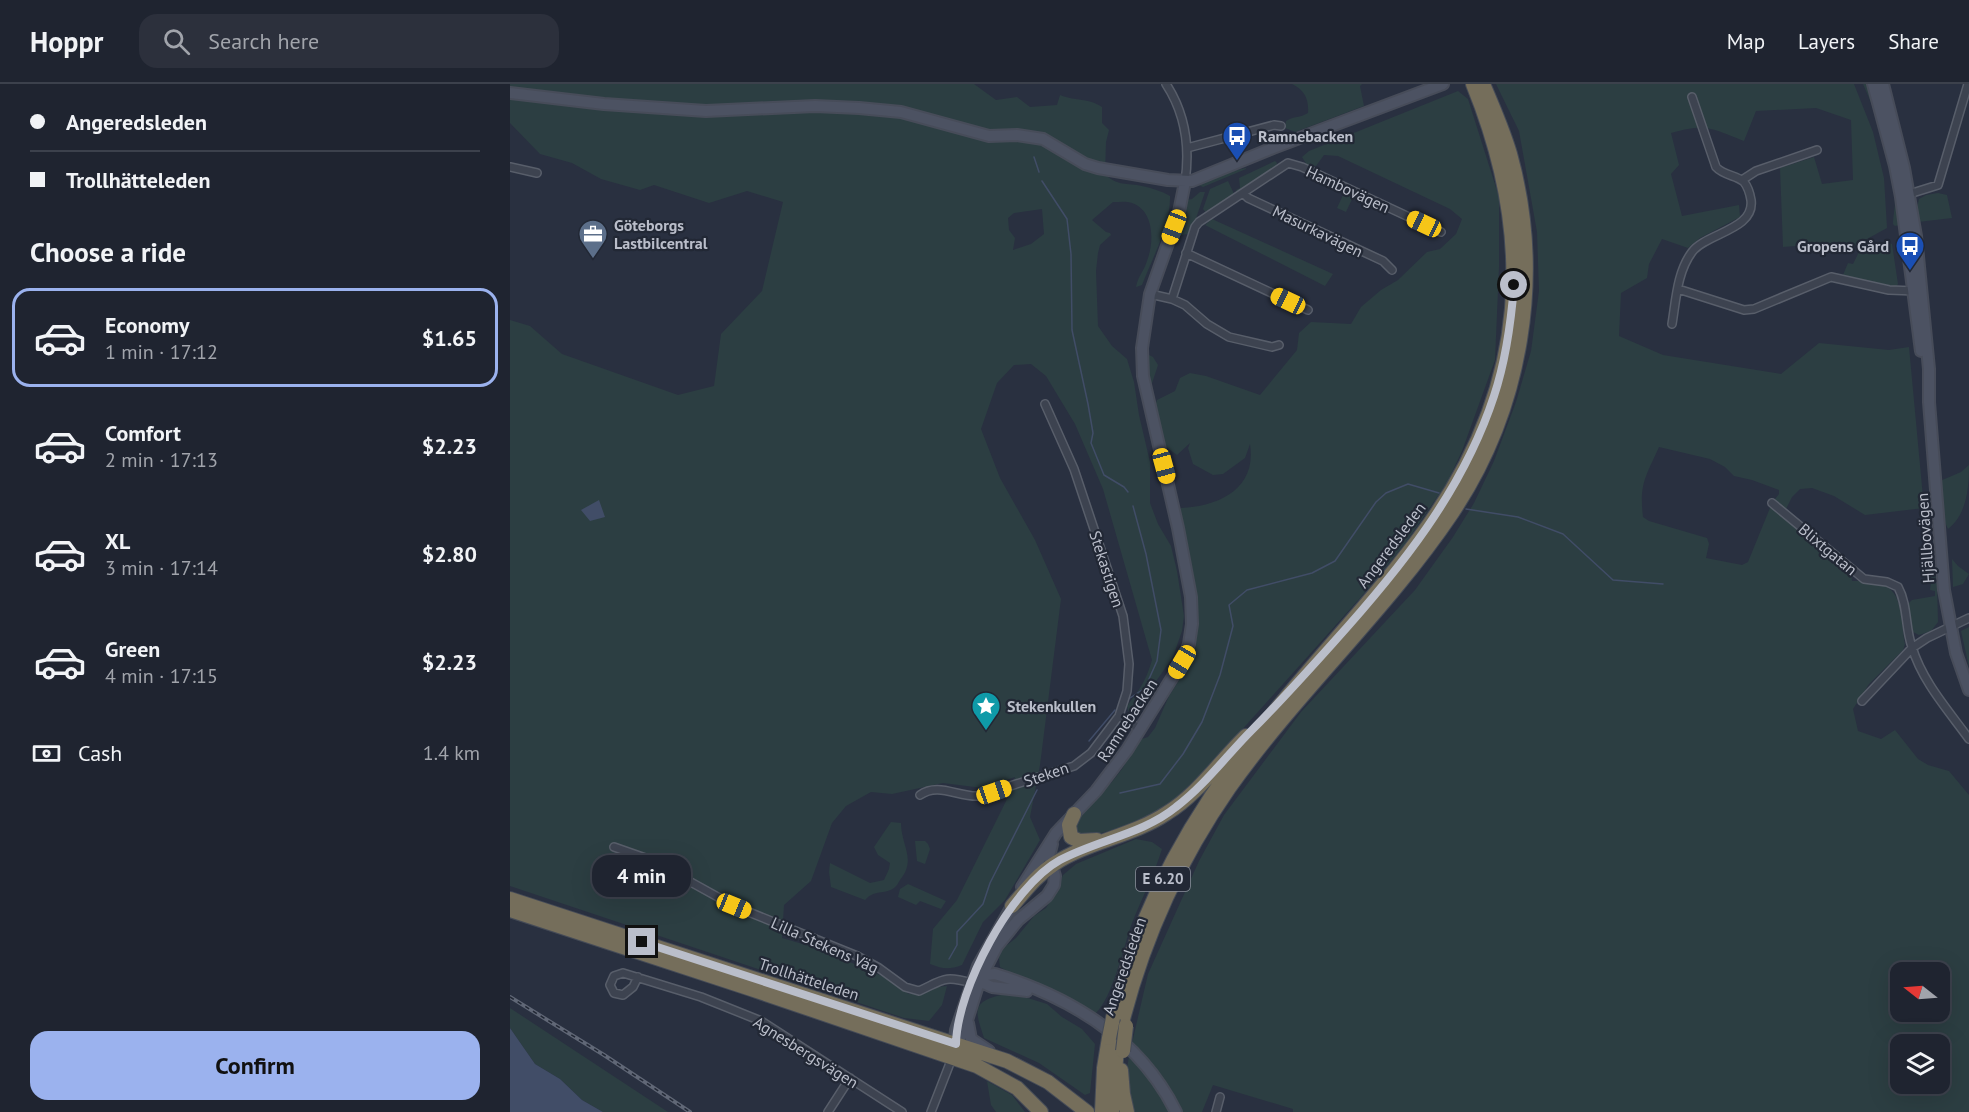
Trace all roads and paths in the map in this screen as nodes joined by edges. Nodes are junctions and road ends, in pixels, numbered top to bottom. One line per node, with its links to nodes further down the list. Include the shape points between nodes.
1 (1166, 84): 10 (street, Ramnebacken, via 1180,115)
2 (1443, 84): 15 (street)
3 (1873, 84): 17 (street, Hjällbovägen)
4 (1883, 84): 17 (street, Hjällbovägen)
5 (1968, 84): 17 (street, via 1938,185)
6 (1477, 85): 34 (highway, Angeredsleden / E 6.20, via 1507,193 1514,255 1508,340 1495,395 1474,447 1435,515 1382,585); 53 (highway, Angeredsleden / E 6.20, via 1510,153 1524,230 1524,310 1517,359 1496,429 1465,492 1435,537 1228,789 1173,885 1146,945)
7 (510, 93): 15 (street, via 705,111 815,106 901,112 989,136 1043,139 1098,168)
8 (1692, 97): 14 (street, via 1716,167)
9 (1281, 126): 10 (street)
10 (1187, 148): 15 (street, Ramnebacken)
11 (1817, 150): 14 (street, via 1756,171)
12 (510, 167): 13 (street)
13 (537, 173)
14 (1742, 180): 21 (street, via 1751,197 1748,216 1696,248 1682,272)
15 (1185, 182): 23 (street, Ramnebacken, via 1177,220)
16 (1243, 194): 18 (street, Hambovägen, via 1288,163); 19 (street, via 1199,222); 20 (street, Masurkavägen, via 1383,261)
17 (1905, 196): 22 (street, Hjällbovägen)
18 (1441, 232)
19 (1186, 253): 24 (street); 25 (street)
20 (1392, 270)
21 (1678, 289): 22 (street, via 1744,310 1831,277 1889,290); 26 (street)
22 (1917, 291): 31 (street, Hjällbovägen, via 1917,333 1928,381)
23 (1150, 294): 24 (street); 37 (street, Ramnebacken, via 1144,320 1143,376 1185,561 1192,624 1182,662)
24 (1172, 299): 27 (street, via 1229,337 1272,347)
25 (1308, 310)
26 (1672, 324)
27 (1279, 345)
28 (1045, 404): 36 (street, Stekastigen, via 1074,469 1123,616 1130,664)
29 (1772, 503): 32 (street, Blixtgatan, via 1864,579 1898,587)
30 (1969, 618): 31 (street)
31 (1950, 627): 32 (street); 33 (street, Hjällbovägen)
32 (1912, 648): 35 (street); 38 (street, Blixtgatan, via 1924,675)
33 (1969, 690)
34 (1290, 692): 42 (highway, via 1175,808); 53 (highway, Angeredsleden / E 6.20, via 1227,773 1157,890 1122,981)
35 (1862, 701)
36 (1119, 716): 37 (street); 39 (street, Steken, via 1091,753 1064,769 978,796 941,789)
37 (1140, 729): 40 (street, Ramnebacken, via 1112,771)
38 (1969, 739)
39 (920, 795)
40 (1074, 814): 41 (street, Ramnebacken); 42 (highway, via 1069,830 1074,839 1085,842)
41 (1056, 833): 44 (street, Ramnebacken, via 1049,856); 46 (street, Ramnebacken)
42 (1117, 836): 44 (highway)
43 (614, 847): 49 (street, Lilla Stekens Väg, via 651,861 734,906 857,956 910,990 919,991 949,979)
44 (1051, 866): 46 (highway); 49 (street, Ramnebacken, via 1055,880 1052,890 1010,929)
45 (510, 899): 55 (highway, Trollhätteleden)
46 (1012, 906): 49 (street, Ramnebacken, via 986,951)
47 (510, 910): 55 (highway, Trollhätteleden)
48 (638, 977): 58 (street, Agnesbergsvägen, via 761,1021)
49 (976, 981): 50 (street); 51 (street, via 995,974); 52 (street, Ramnebacken); 55 (street, Ramnebacken, via 956,1030)
50 (1014, 989): 51 (street); 52 (street, via 988,992)
51 (1041, 993): 68 (street, via 1076,1008 1128,1045 1148,1067)
52 (969, 1014): 55 (street, Ramnebacken); 56 (street, via 971,1039)
53 (1120, 1023): 54 (highway, bridge)
54 (1116, 1045): 57 (highway); 67 (highway)
55 (954, 1051): 56 (highway, Trollhätteleden); 62 (street); 63 (highway, Trollhätteleden, via 1026,1095)
56 (1007, 1061): 64 (highway, Trollhätteleden, via 1048,1082)
57 (1109, 1068): 65 (highway); 66 (highway)
58 (850, 1078): 60 (street); 61 (street, Agnesbergsvägen)
59 (1220, 1097): 69 (street)
60 (828, 1112)
61 (902, 1112)
62 (931, 1112)
63 (1041, 1112)
64 (1087, 1112)
65 (1102, 1112)
66 (1112, 1112)
67 (1127, 1112)
68 (1176, 1112)
69 (1216, 1112)

